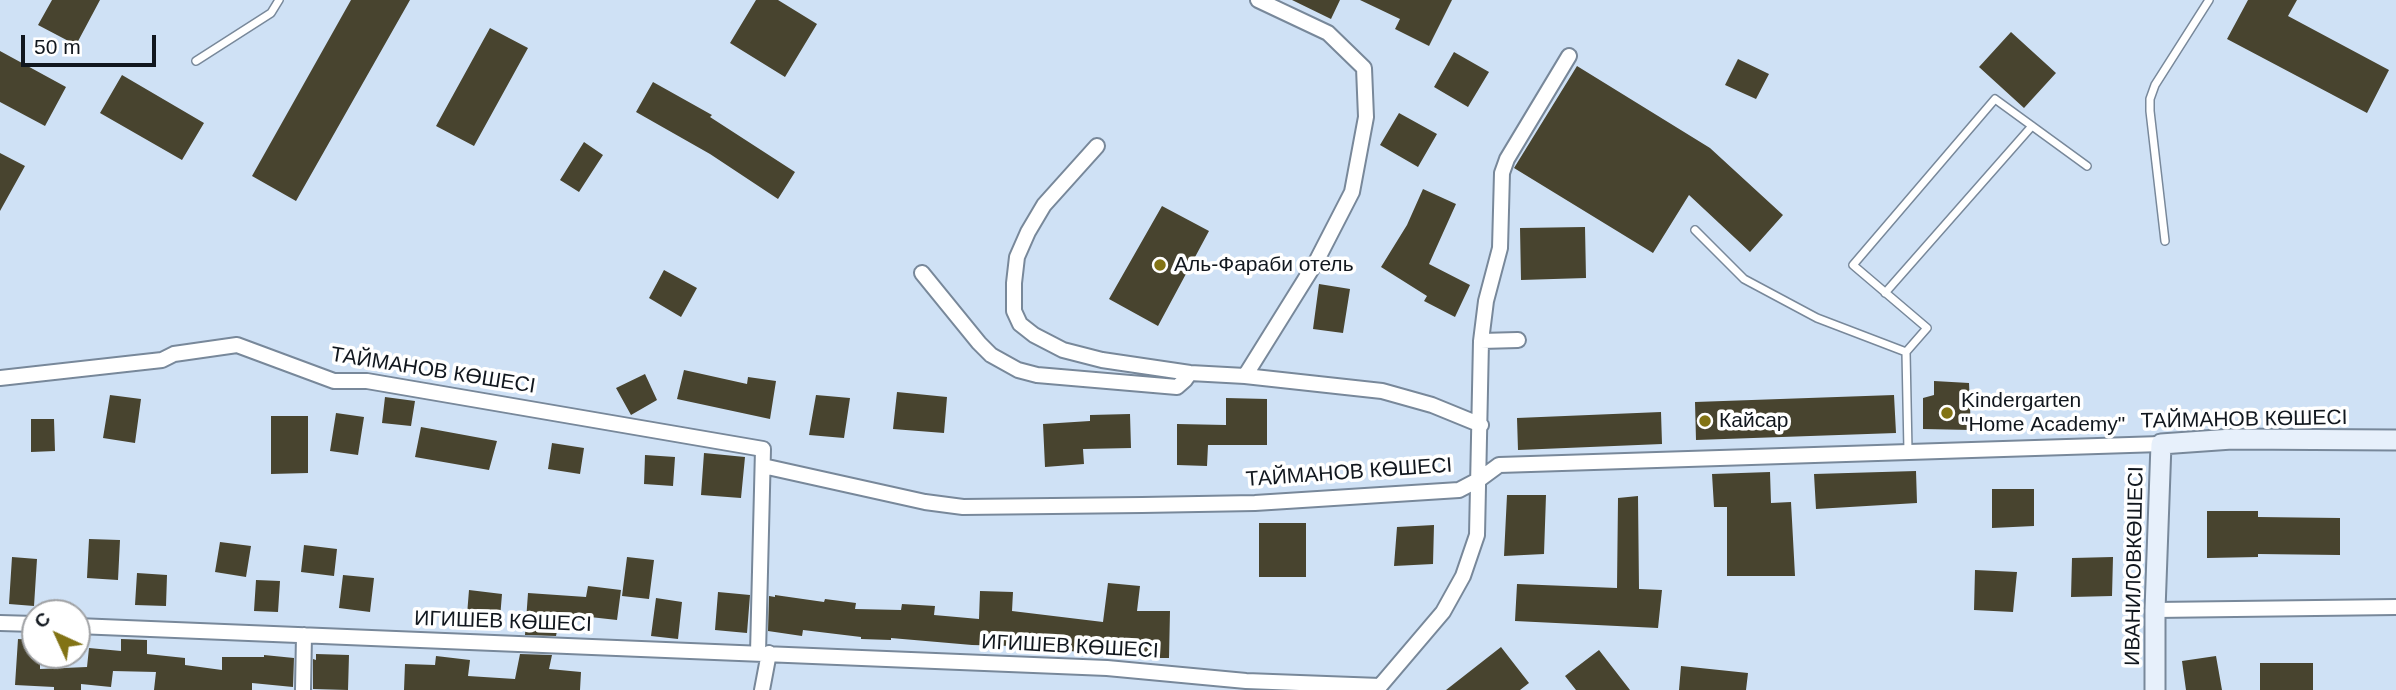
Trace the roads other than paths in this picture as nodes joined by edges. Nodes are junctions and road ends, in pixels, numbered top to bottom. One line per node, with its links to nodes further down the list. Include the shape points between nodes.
1 (279, 0): 5 (lane, via 271,13)
2 (1258, 0): 17 (street, via 1328,33 1364,68 1366,117 1352,192 1316,262)
3 (2209, 0): 10 (lane, via 2150,99)
4 (1569, 56): 14 (street, ИГИШЕВ КӨШЕСІ, via 1502,173 1500,248)
5 (196, 61)
6 (2032, 126): 8 (lane); 12 (lane); 12 (lane, via 1995,99 1853,265)
7 (1097, 146): 16 (street, via 1044,205 1028,232 1017,257 1014,311 1020,324 1063,350)
8 (2087, 166)
9 (1695, 230): 15 (lane, via 1744,279 1816,318)
10 (2165, 241)
11 (922, 273): 16 (street, via 991,355 1018,370 1177,387)
12 (1885, 293): 15 (lane, via 1927,328)
13 (1518, 340): 14 (street)
14 (1481, 341): 19 (street, ИГИШЕВ КӨШЕСІ)
15 (1906, 352): 22 (lane)
16 (1190, 373): 17 (street)
17 (1245, 376): 19 (street, via 1382,391)
18 (0, 378): 23 (street, ТАЙМАНОВ КӨШЕСІ, via 162,360 174,354 237,345 334,381 367,381 763,449)
19 (1481, 425): 24 (street, ИГИШЕВ КӨШЕСІ)
20 (2396, 440): 21 (street, ТАЙМАНОВ КӨШЕСІ, via 2232,439)
21 (2161, 444): 22 (street, ТАЙМАНОВ КӨШЕСІ); 26 (street, ИВАНИЛОВКӨШЕСІ)
22 (1908, 451): 24 (street, ТАЙМАНОВ КӨШЕСІ, via 1499,465)
23 (763, 466): 24 (street, ТАЙМАНОВ КӨШЕСІ, via 963,507 1268,502 1460,490); 31 (street)
24 (1479, 480): 31 (street, ИГИШЕВ КӨШЕСІ, via 1477,535 1463,576 1443,612 1380,686)
25 (2396, 607): 26 (street)
26 (2155, 610): 34 (street, ИВАНИЛОВКӨШЕСІ)
27 (0, 623): 28 (street)
28 (21, 624)
29 (91, 627): 30 (street, ИГИШЕВ КӨШЕСІ)
30 (304, 635): 31 (street, ИГИШЕВ КӨШЕСІ); 32 (street)
31 (764, 653): 33 (street)
32 (303, 690)
33 (762, 690)
34 (2155, 690)

